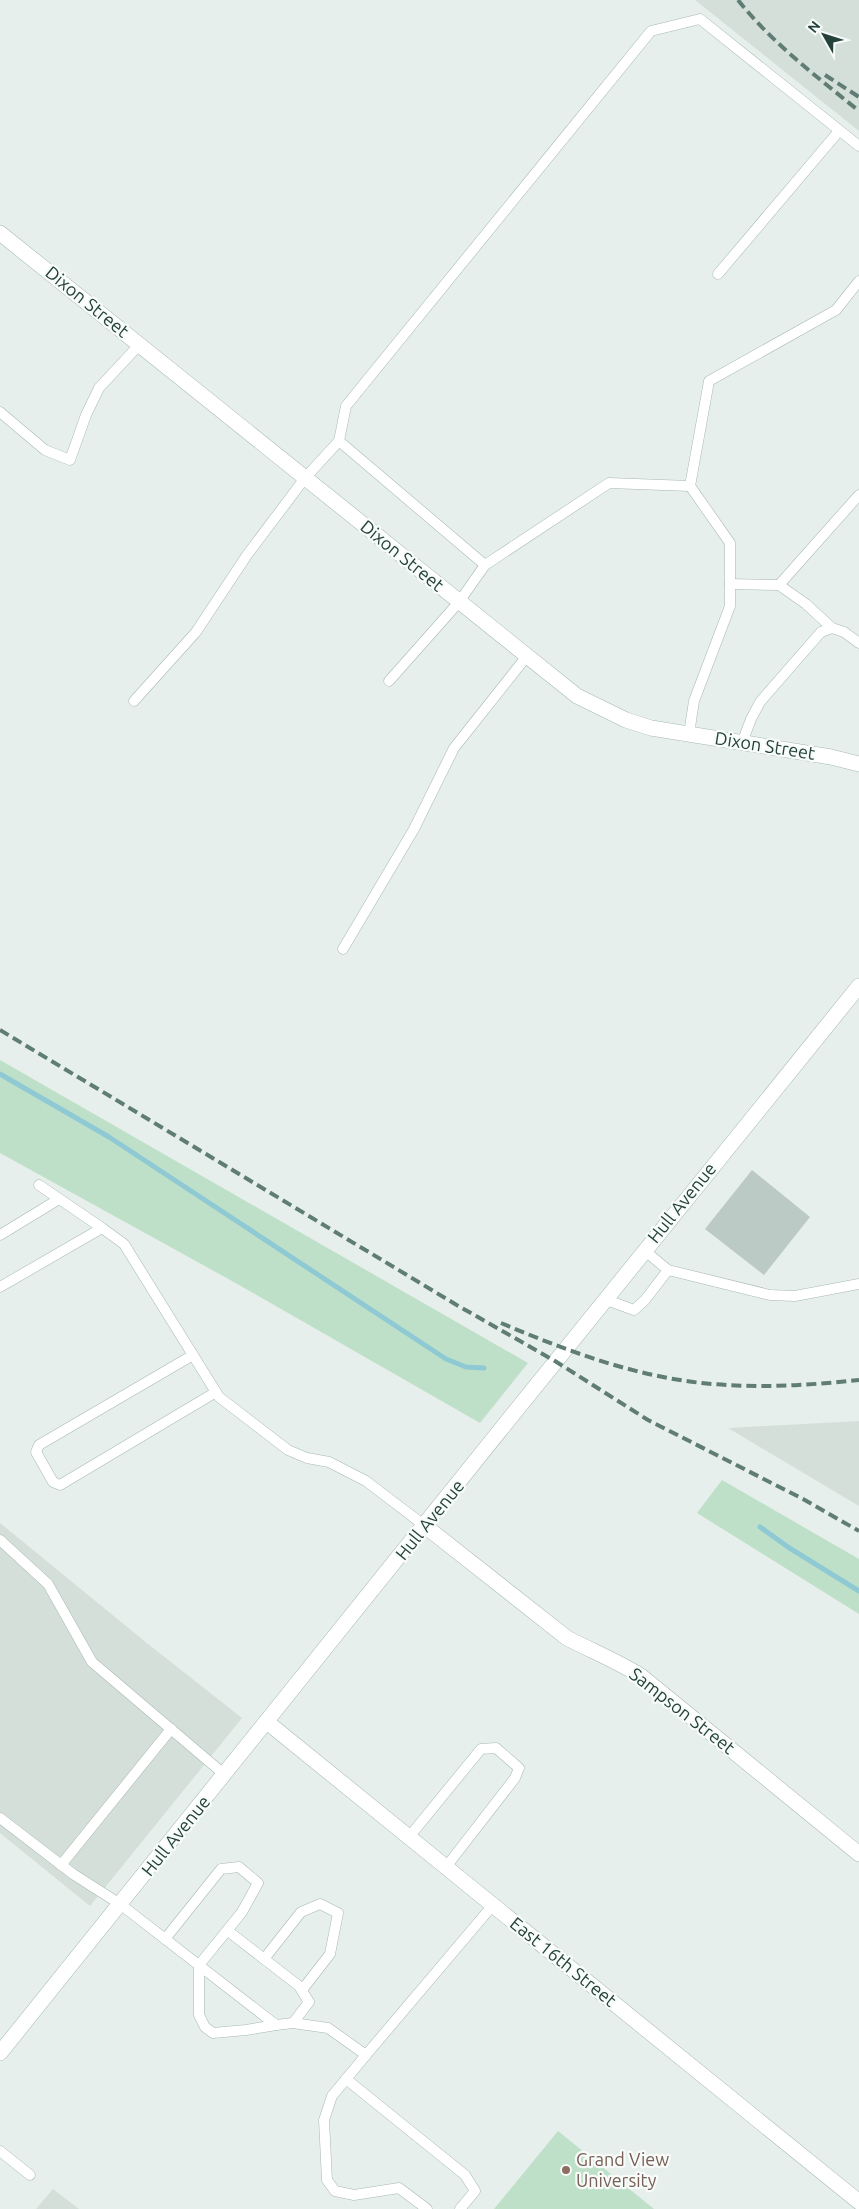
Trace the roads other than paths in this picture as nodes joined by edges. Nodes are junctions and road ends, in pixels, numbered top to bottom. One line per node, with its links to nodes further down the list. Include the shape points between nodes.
1 (839, 130): 2 (lane); 4 (lane); 8 (lane, via 700,19 651,31 346,406)
2 (859, 146)
3 (0, 233): 6 (street, Dixon Street)
4 (718, 274)
5 (859, 281): 10 (lane, via 836,310 709,381)
6 (140, 344): 7 (lane, via 99,388 70,460 45,450); 9 (street, Dixon Street)
7 (0, 412)
8 (339, 441): 9 (lane); 12 (lane)
9 (305, 478): 15 (street, Dixon Street); 20 (lane, via 247,555 196,632)
10 (690, 486): 12 (lane, via 609,483); 13 (lane, via 730,543)
11 (859, 494): 14 (lane)
12 (485, 565): 15 (lane)
13 (730, 584): 14 (lane); 21 (lane, via 730,606 694,701)
14 (779, 585): 16 (lane)
15 (459, 602): 18 (street, Dixon Street); 19 (lane)
16 (832, 628): 17 (lane); 22 (lane, via 821,632 760,702)
17 (859, 643)
18 (527, 656): 21 (street, Dixon Street, via 577,696 626,720); 24 (lane, via 454,748 414,829)
19 (389, 681)
20 (134, 700)
21 (689, 734): 22 (street, Dixon Street)
22 (742, 743): 23 (street, Dixon Street)
23 (859, 764)
24 (343, 949)
25 (859, 986): 30 (street, Hull Avenue)
26 (39, 1185): 27 (lane)
27 (59, 1199): 28 (lane); 29 (lane)
28 (102, 1228): 33 (lane); 35 (lane, via 124,1244)
29 (0, 1235)
30 (644, 1250): 31 (lane); 34 (street, Hull Avenue)
31 (668, 1270): 32 (lane, via 770,1295 795,1296); 34 (lane, via 634,1310)
32 (859, 1284)
33 (0, 1288)
34 (604, 1299): 37 (street, Hull Avenue)
35 (193, 1355): 36 (lane); 36 (lane, via 39,1445 36,1452 53,1482 60,1485)
36 (216, 1392): 37 (lane, via 288,1450 329,1462 366,1481)
37 (425, 1526): 39 (street, Hull Avenue); 44 (street, Sampson Street, via 567,1638 617,1660 641,1676)
38 (2, 1545): 40 (lane, via 48,1584 92,1662)
39 (267, 1722): 41 (street, Hull Avenue); 43 (street, East 16th Street)
40 (172, 1729): 41 (lane); 45 (lane)
41 (225, 1775): 47 (street, Hull Avenue)
42 (0, 1818): 45 (lane)
43 (409, 1837): 46 (street, East 16th Street); 46 (lane, via 482,1749 496,1748 519,1768 515,1778)
44 (859, 1854)
45 (61, 1865): 47 (lane)
46 (446, 1867): 48 (street, East 16th Street)
47 (120, 1904): 50 (lane); 56 (street, Hull Avenue)
48 (493, 1905): 57 (lane); 61 (street, East 16th Street)
49 (228, 1931): 50 (lane, via 258,1884 240,1867 221,1869); 51 (lane); 52 (lane)
50 (165, 1939): 52 (lane)
51 (264, 1959): 53 (lane); 53 (lane, via 300,1912 320,1904 338,1913 330,1954)
52 (199, 1965): 55 (lane); 55 (lane, via 199,2015 205,2027 213,2033)
53 (302, 1990): 54 (lane, via 309,2002)
54 (293, 2023): 55 (lane); 57 (lane, via 328,2028)
55 (276, 2025)
56 (1, 2049)
57 (366, 2055): 58 (lane)
58 (346, 2079): 62 (lane, via 332,2096 324,2120 327,2180 335,2191 354,2195 399,2188); 63 (lane, via 465,2175 476,2191)
59 (0, 2151): 60 (lane)
60 (30, 2175)
61 (859, 2202)
62 (427, 2209)
63 (460, 2209)

